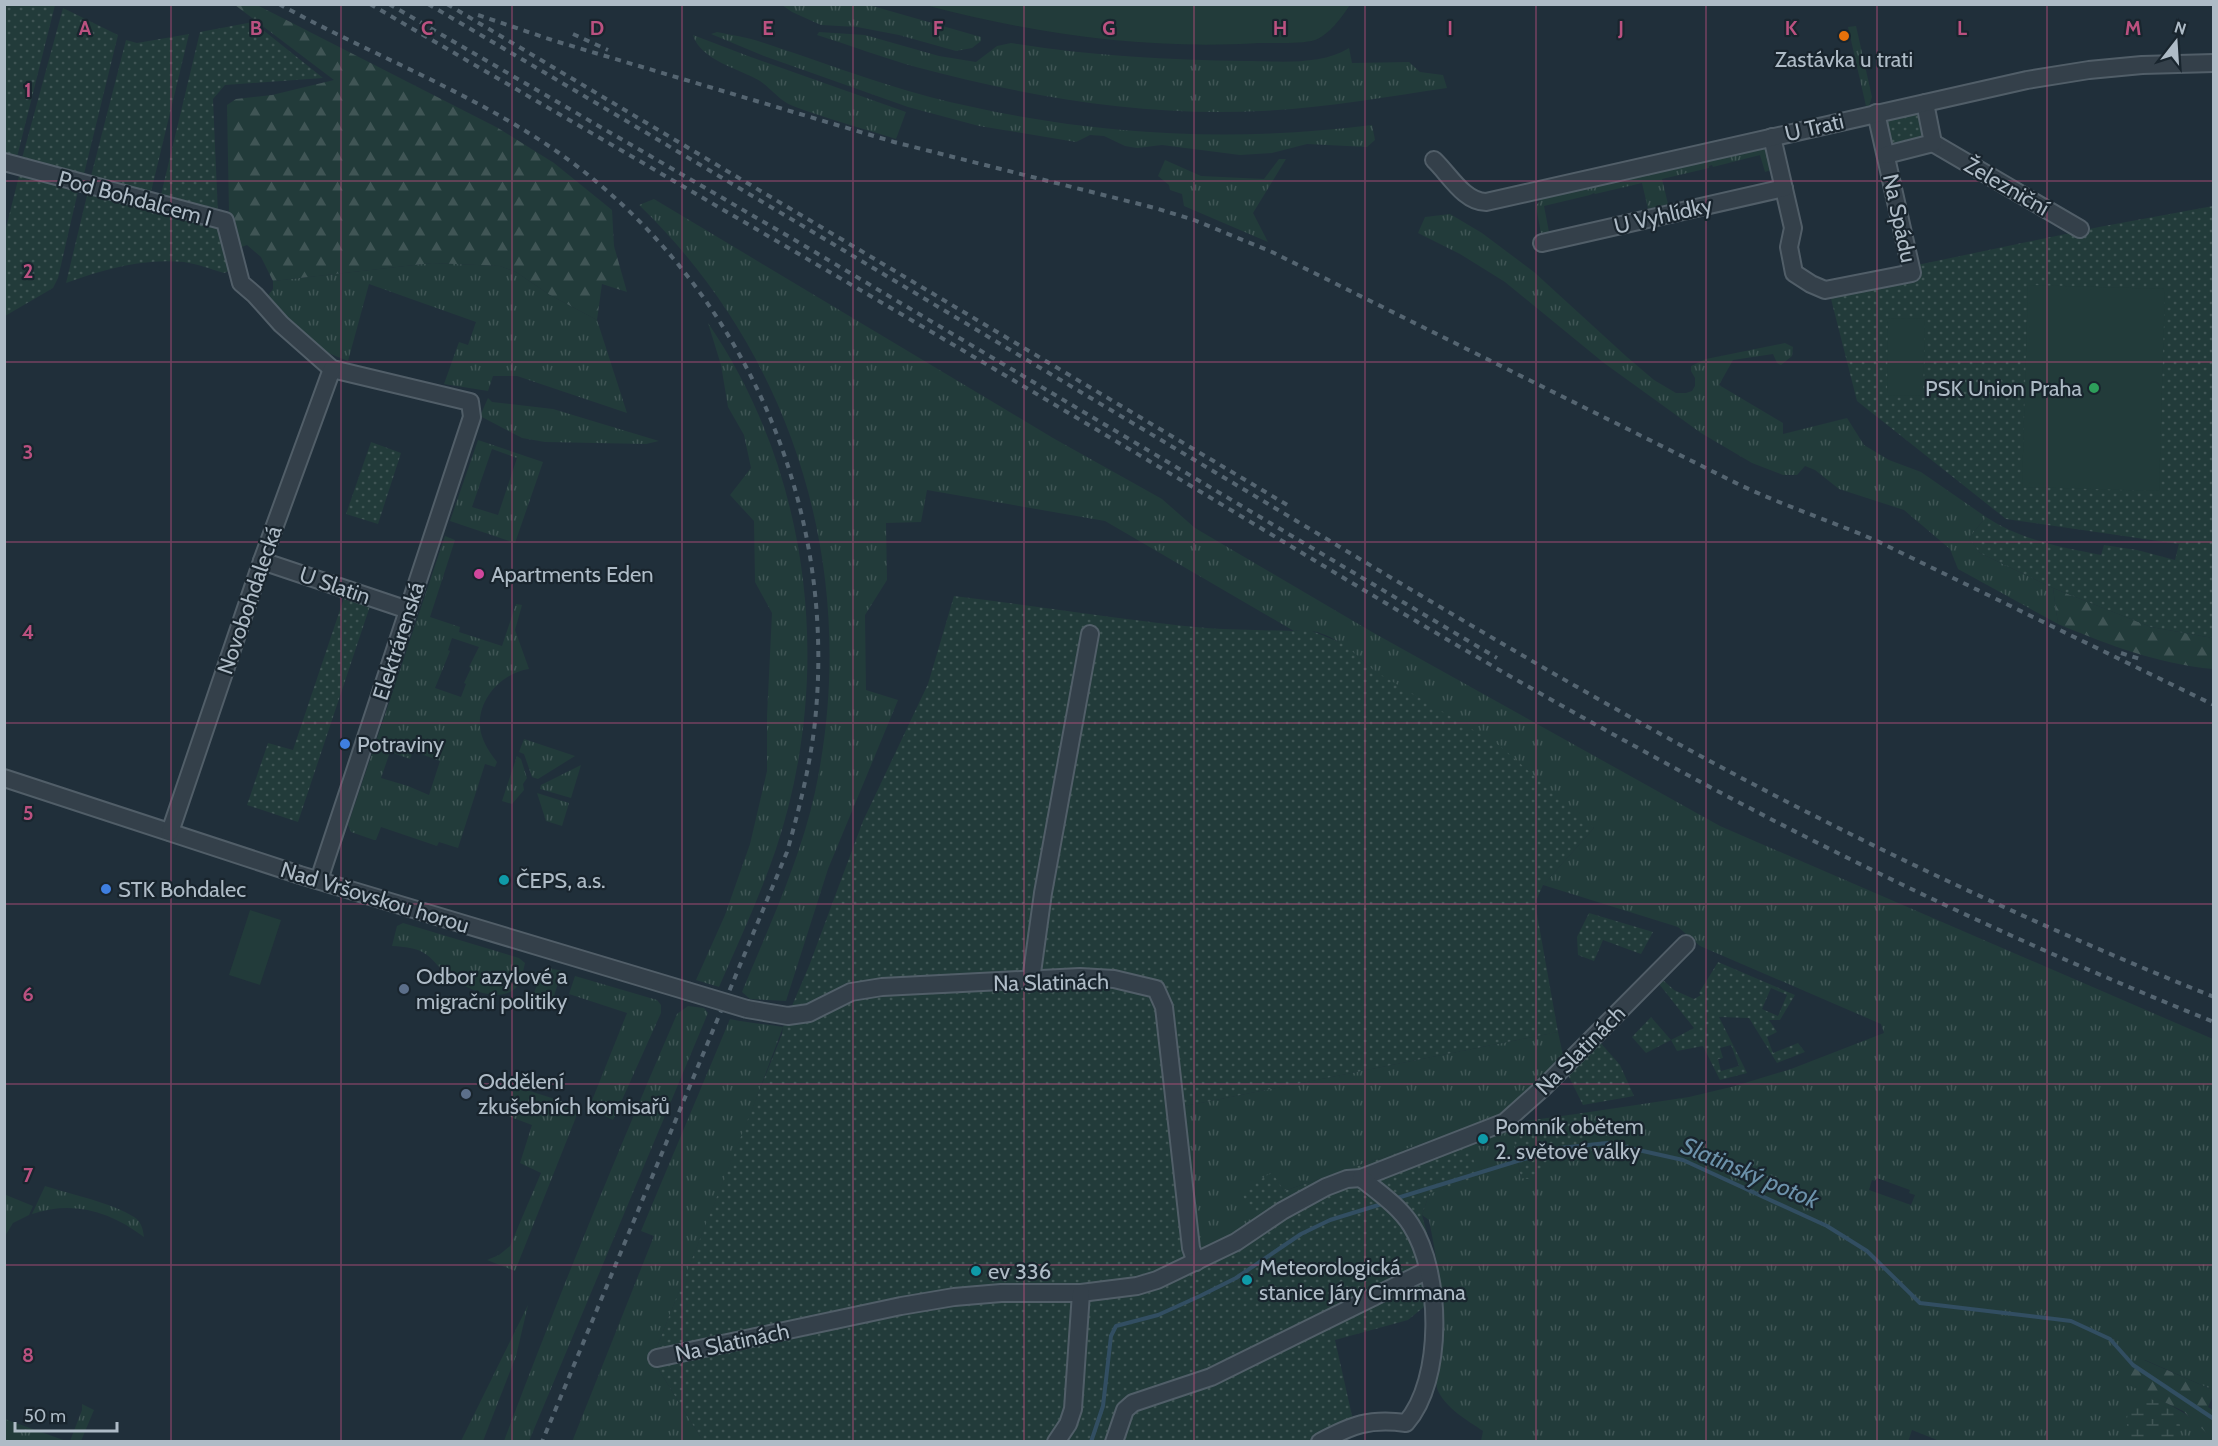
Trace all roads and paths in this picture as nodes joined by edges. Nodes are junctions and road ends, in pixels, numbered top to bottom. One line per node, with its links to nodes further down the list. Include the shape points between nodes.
1 (2214, 63): 2 (street, U Trati, via 2089,70)
2 (1925, 103): 3 (street, U Trati); 5 (street)
3 (1876, 113): 4 (street, U Trati); 6 (street, Na Spádu)
4 (1772, 137): 7 (street, U Trati, via 1486,202 1467,195); 9 (street)
5 (1933, 143): 6 (street); 10 (street, Železniční)
6 (1886, 155): 9 (street, Na Spádu, via 1912,273 1825,290 1794,273 1789,247 1793,228)
7 (1434, 160)
8 (4, 162): 12 (street, Pod Bohdalcem I, via 225,221 241,284)
9 (1784, 188): 11 (street, U Vyhlídky)
10 (2080, 229)
11 (1542, 243)
12 (332, 369): 13 (street, Pod Bohdalcem I); 14 (street, Novobohdalecká)
13 (470, 402): 15 (street, Elektrárenská, via 472,417)
14 (262, 561): 15 (street, U Slatin); 18 (street, Novobohdalecká)
15 (408, 610): 19 (street, Elektrárenská)
16 (1090, 634): 21 (street, via 1042,893)
17 (4, 778): 18 (street, Nad Vršovskou horou)
18 (170, 832): 19 (street, Nad Vršovskou horou)
19 (319, 880): 22 (street, Nad Vršovskou horou, bridge)
20 (1686, 944): 23 (street, Na Slatinách, via 1505,1122)
21 (1031, 980): 22 (street, Na Slatinách, via 882,987 851,992 809,1013 788,1016); 24 (street, Na Slatinách, via 1114,980 1156,989 1164,1007 1191,1248)
22 (747, 1009)
23 (1361, 1178): 24 (street, Na Slatinách, via 1347,1179 1310,1195 1236,1242); 25 (street, via 1395,1206 1415,1231)
24 (1196, 1262): 26 (street, Na Slatinách, via 1137,1286)
25 (1428, 1270): 29 (street, via 1203,1381 1133,1403 1125,1410); 30 (street, via 1435,1331 1430,1372 1417,1411 1406,1423 1377,1421 1353,1425)
26 (1081, 1293): 27 (street, Na Slatinách, via 954,1297); 28 (street, via 1073,1409)
27 (657, 1358)
28 (1056, 1442)
29 (1114, 1442)
30 (1320, 1442)

